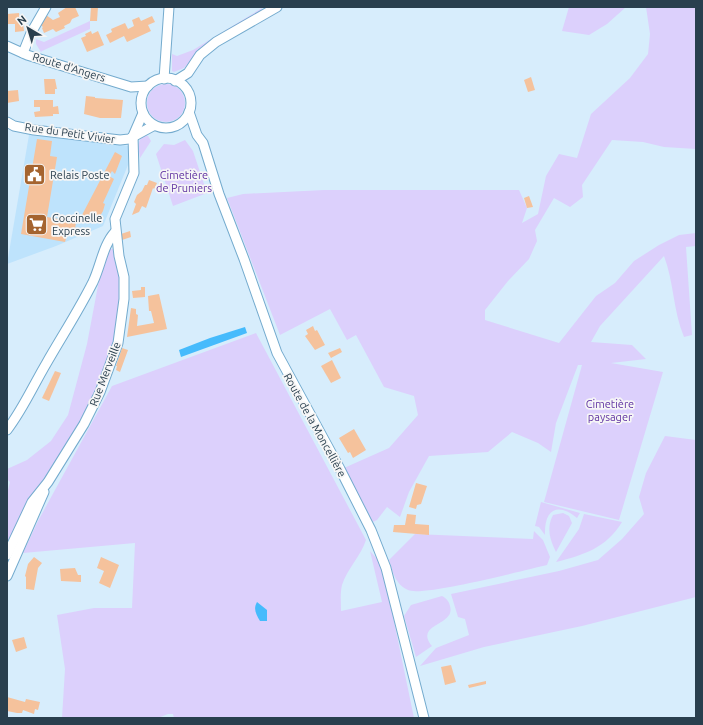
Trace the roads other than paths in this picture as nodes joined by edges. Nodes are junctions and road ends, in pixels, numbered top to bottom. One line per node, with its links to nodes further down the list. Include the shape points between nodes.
1 (46, 7): 5 (street)
2 (169, 7): 7 (street)
3 (272, 8): 6 (street, via 216,42 200,55)
4 (7, 46): 5 (street, Route d'Angers)
5 (23, 53): 10 (street, Route d'Angers)
6 (188, 72): 8 (street); 11 (street)
7 (164, 79): 8 (street); 9 (street)
8 (175, 81): 11 (street)
9 (148, 86): 10 (street, Route d'Angers); 12 (street)
10 (131, 87): 12 (street)
11 (185, 88): 13 (street, via 190,101)
12 (142, 100): 14 (street)
13 (189, 112): 17 (street, via 184,120); 18 (street, Route de la Moncellière)
14 (143, 113): 16 (street); 19 (street)
15 (7, 122): 19 (street, Rue du Petit Vivier, via 34,130 83,137 120,140)
16 (153, 126): 17 (street); 19 (street, Rue du Petit Vivier)
17 (175, 126): 18 (street, via 188,129)
18 (197, 135): 25 (street, Route de la Moncellière, via 203,143 277,354 371,530 388,575)
19 (133, 136): 20 (street, via 134,173 115,219)
20 (116, 232): 21 (street, via 107,243 94,280 73,319 45,364 26,402); 22 (street, Rue Merveille, via 124,277 118,343 100,392 84,424)
21 (7, 430)
22 (48, 482): 23 (street, Rue Merveille, via 32,502); 24 (street, Rue Merveille)
23 (7, 555)
24 (7, 576)
25 (424, 718)

